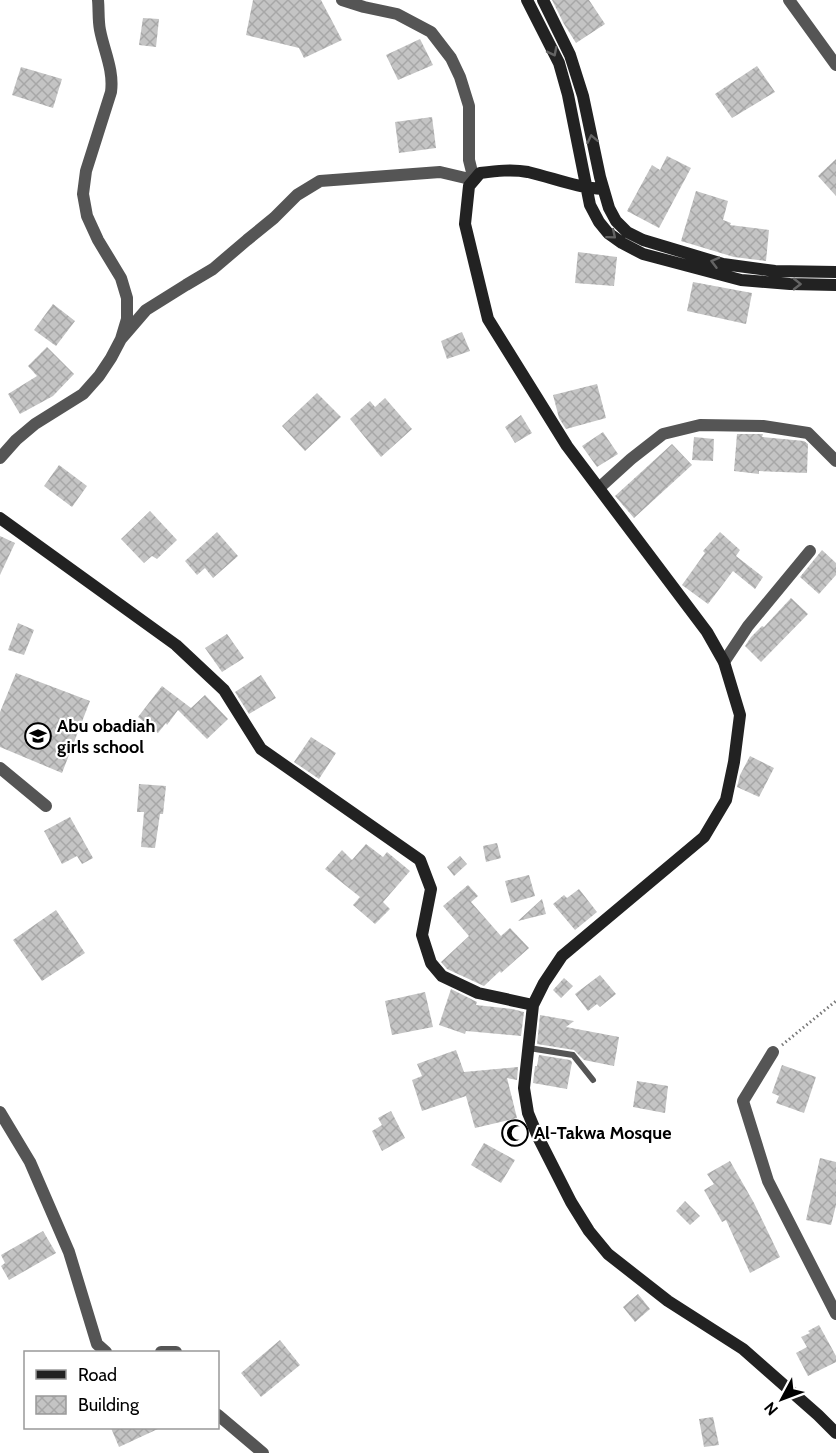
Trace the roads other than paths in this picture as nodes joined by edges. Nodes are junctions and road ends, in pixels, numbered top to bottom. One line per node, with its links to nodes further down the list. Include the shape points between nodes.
1 (99, 0): 12 (street, via 99,27 112,81 83,194 87,216 121,278 127,298 127,319)
2 (342, 0): 7 (street, via 397,14 422,27 431,32 451,58 469,106 469,159)
3 (527, 0): 8 (street, one-way to 8, via 559,63)
4 (543, 0): 9 (street, one-way to 4, via 570,55)
5 (789, 0): 6 (street)
6 (836, 65)
7 (474, 180): 8 (street, via 480,173 525,172); 12 (street, via 440,172 320,181 297,195 213,269 146,310); 15 (street, via 469,186 465,224 488,319 567,446)
8 (586, 189): 9 (street); 11 (street, one-way to 11, via 598,222 615,238 643,254 741,280)
9 (603, 189): 10 (street, one-way to 9, via 775,271 723,264 644,240 616,221)
10 (836, 272)
11 (836, 285)
12 (121, 339): 13 (street, via 83,394 35,424)
13 (0, 458)
14 (836, 461): 15 (street, via 808,433 763,426 700,425 663,434)
15 (599, 488): 18 (street, via 707,632)
16 (0, 518): 21 (street, via 176,645 224,690 261,749 420,860 431,889 422,936 430,963 442,976 478,993)
17 (810, 551): 18 (street, via 748,626)
18 (724, 662): 21 (street, via 740,715 726,800 704,837 562,956)
19 (0, 768): 20 (street)
20 (46, 806)
21 (533, 1005): 22 (street)
22 (529, 1048): 24 (lane, via 573,1055); 29 (street, via 524,1088 528,1113 589,1231 608,1254 668,1301 743,1349)
23 (773, 1052): 26 (street, via 744,1101 768,1181)
24 (593, 1080)
25 (0, 1112): 27 (street, via 30,1162 69,1252 96,1344)
26 (836, 1314)
27 (104, 1351)
28 (219, 1416): 30 (street)
29 (836, 1433)
30 (263, 1453)

